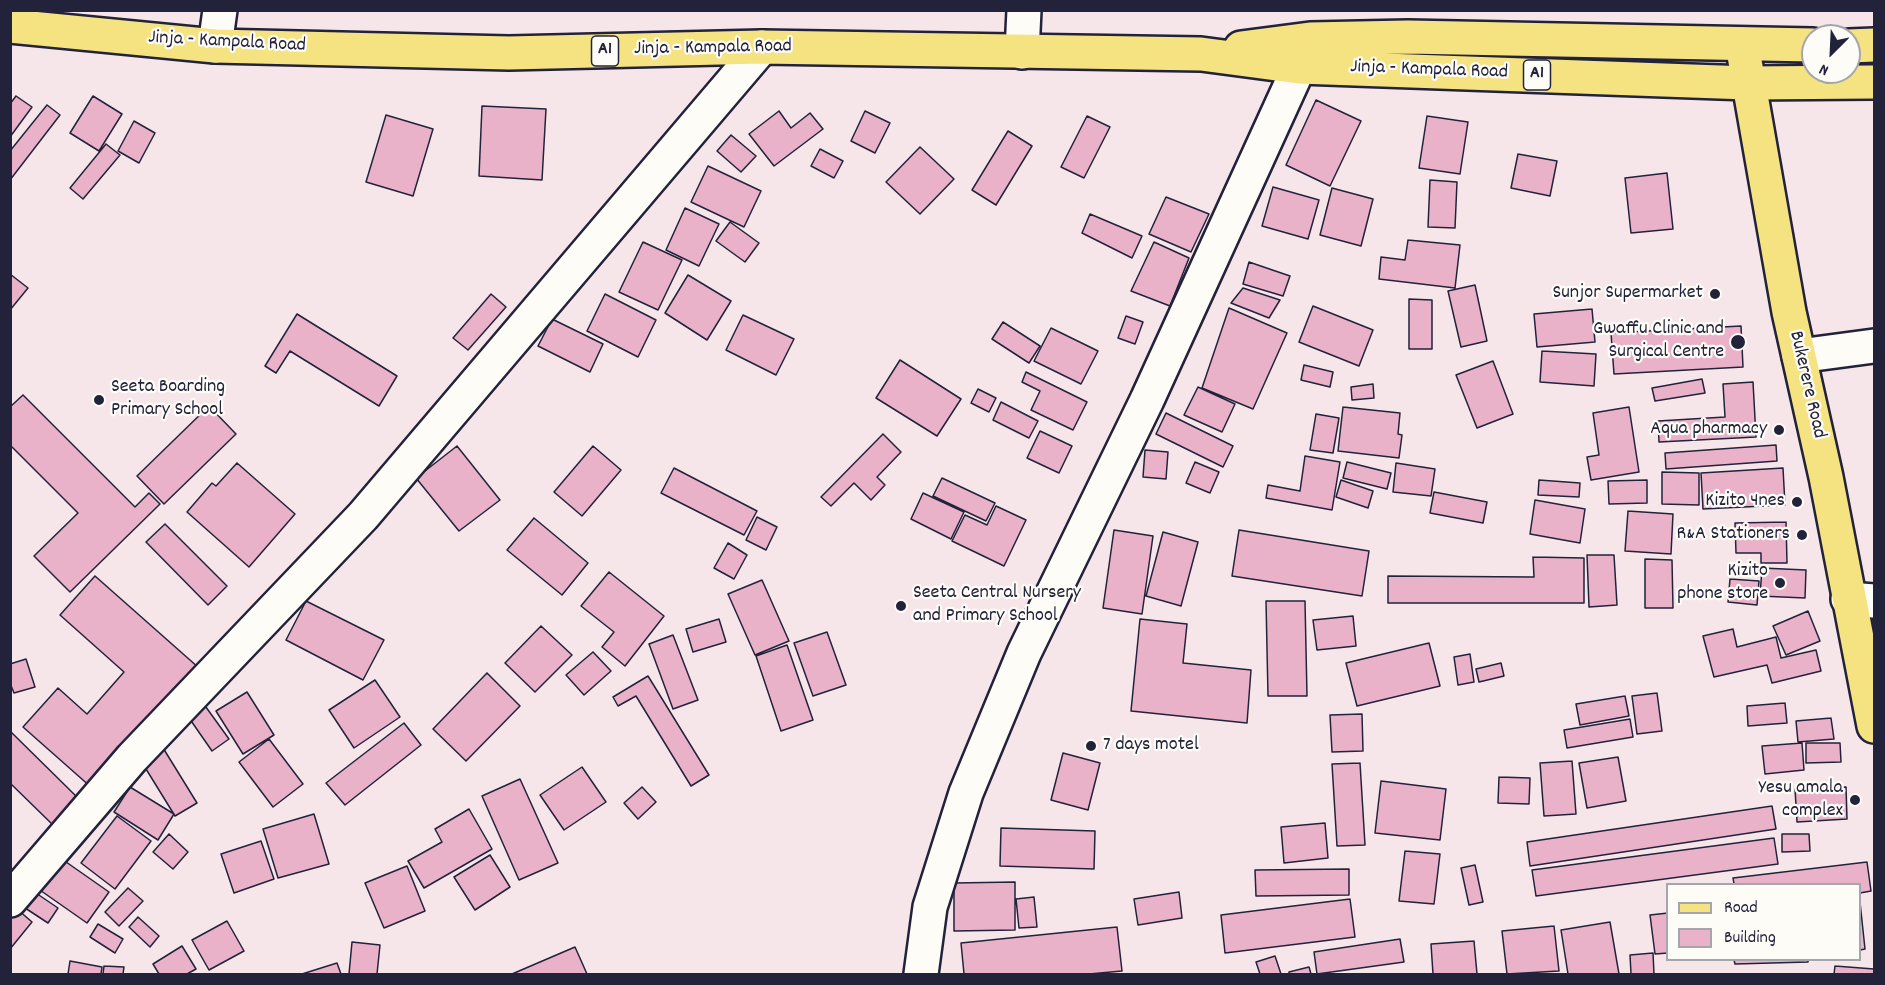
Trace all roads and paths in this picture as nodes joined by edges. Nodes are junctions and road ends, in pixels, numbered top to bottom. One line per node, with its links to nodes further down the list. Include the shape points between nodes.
1 (220, 10): 6 (street)
2 (1024, 10): 8 (street)
3 (10, 26): 6 (main road, Jinja - Kampala Road / A1)
4 (1742, 44): 5 (main road, Jinja - Kampala Road / A1); 9 (main road, Jinja - Kampala Road / A1, via 1332,38); 11 (main road, Bukerere Road)
5 (1801, 45)
6 (214, 46): 7 (main road, Jinja - Kampala Road / A1, via 509,52)
7 (762, 47): 8 (main road, Jinja - Kampala Road / A1); 17 (street, via 363,516 132,758)
8 (1022, 52): 9 (main road, Jinja - Kampala Road / A1)
9 (1201, 54): 10 (main road, Jinja - Kampala Road / A1)
10 (1299, 68): 11 (main road, Jinja - Kampala Road / A1); 18 (street, via 1015,675 966,793 930,907)
11 (1748, 82): 12 (main road, Jinja - Kampala Road / A1); 14 (main road, Bukerere Road)
12 (1875, 82)
13 (1875, 346): 14 (street)
14 (1799, 356): 15 (main road, Bukerere Road, via 1826,477)
15 (1861, 600): 16 (main road, Bukerere Road)
16 (1875, 726)
17 (10, 900)
18 (921, 975)

